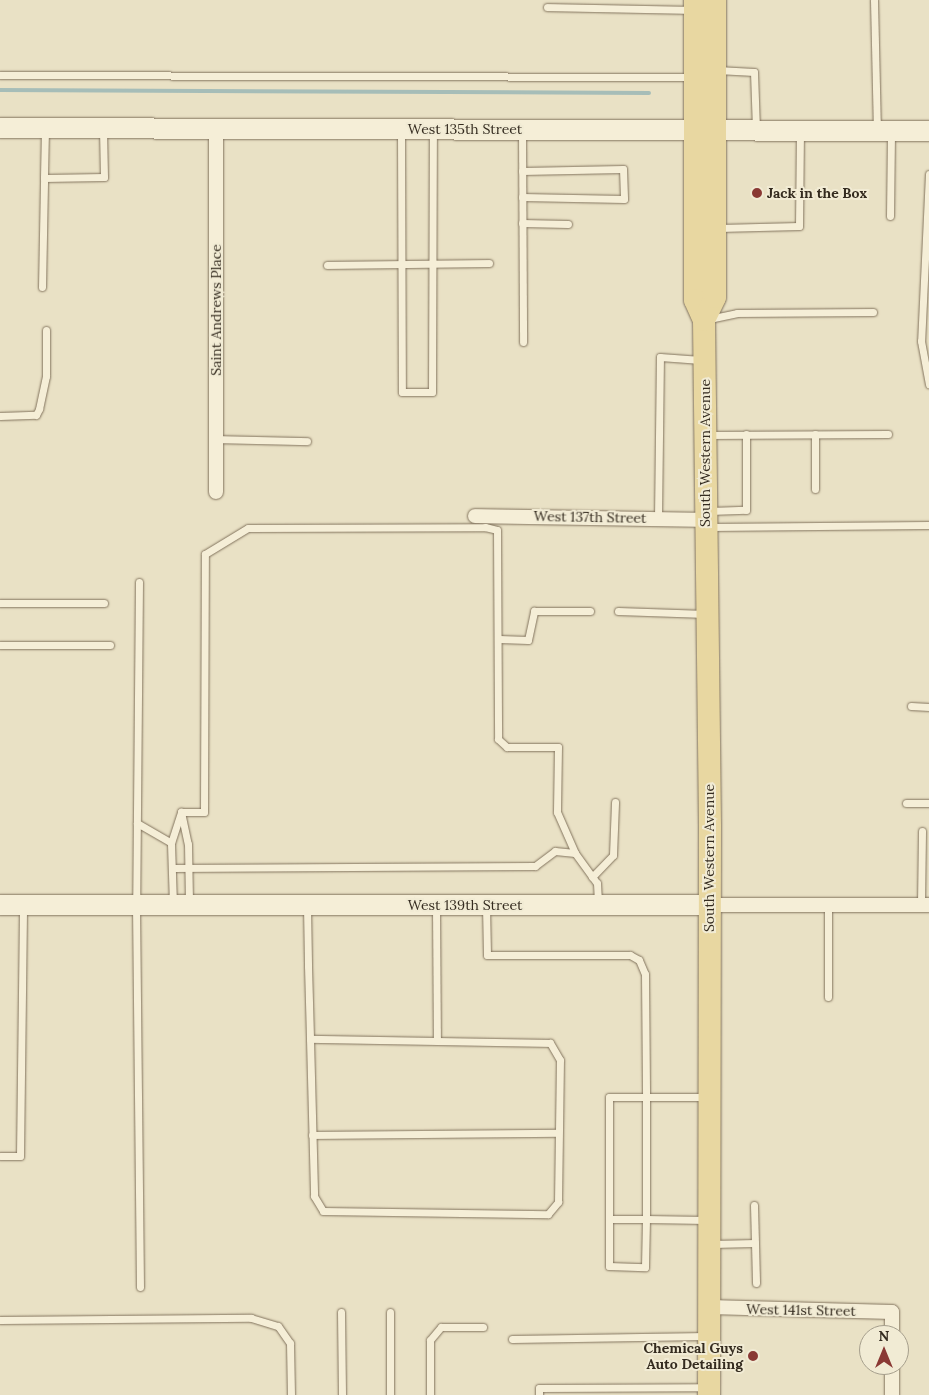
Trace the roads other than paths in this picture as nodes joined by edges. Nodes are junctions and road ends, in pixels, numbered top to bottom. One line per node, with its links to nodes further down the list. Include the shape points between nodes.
1 (715, 0): 5 (main road, South Western Avenue)
2 (874, 0): 16 (lane)
3 (695, 5): 4 (lane); 5 (main road, South Western Avenue)
4 (547, 7)
5 (705, 74): 6 (lane); 14 (lane, via 754,72); 17 (main road, South Western Avenue)
6 (0, 75)
7 (0, 128): 8 (street, West 135th Street)
8 (44, 128): 9 (street, West 135th Street); 20 (lane)
9 (103, 128): 10 (street, West 135th Street); 20 (lane, via 104,177)
10 (216, 129): 11 (street, West 135th Street); 43 (street, Saint Andrews Place)
11 (401, 129): 12 (street, West 135th Street); 27 (lane)
12 (433, 129): 13 (street, West 135th Street); 28 (lane)
13 (522, 129): 17 (street, West 135th Street); 19 (lane)
14 (756, 129): 15 (street, West 135th Street); 17 (street, West 135th Street)
15 (800, 129): 16 (street, West 135th Street); 26 (lane, via 799,226)
16 (884, 129): 18 (street, West 135th Street); 23 (lane)
17 (705, 130): 26 (main road, South Western Avenue); 33 (main road, South Western Avenue, via 694,300)
18 (929, 130)
19 (522, 171): 22 (lane); 22 (lane, via 623,169 624,199)
20 (44, 178): 31 (lane)
21 (928, 178): 37 (lane, via 921,341)
22 (522, 197): 24 (lane)
23 (890, 216)
24 (522, 223): 25 (lane); 35 (lane)
25 (568, 224)
26 (715, 228): 33 (main road, South Western Avenue, via 715,297)
27 (402, 264): 28 (lane); 28 (lane, via 402,392 432,392); 30 (lane)
28 (432, 264): 29 (lane)
29 (489, 264)
30 (327, 265)
31 (42, 287)
32 (873, 312): 33 (lane, via 737,313)
33 (704, 320): 36 (main road, South Western Avenue)
34 (46, 330): 38 (lane, via 46,376 36,415)
35 (523, 342)
36 (705, 360): 42 (main road, South Western Avenue); 48 (lane, via 660,357)
37 (929, 384)
38 (0, 416)
39 (746, 434): 40 (lane); 42 (lane); 49 (lane, via 746,510)
40 (815, 434): 41 (lane); 45 (lane)
41 (888, 434)
42 (704, 435): 49 (main road, South Western Avenue)
43 (216, 439): 44 (lane); 46 (street, Saint Andrews Place)
44 (307, 441)
45 (815, 489)
46 (216, 492)
47 (475, 516): 48 (street, West 137th Street)
48 (658, 518): 49 (street, West 137th Street)
49 (705, 519): 50 (lane); 56 (main road, South Western Avenue)
50 (929, 525)
51 (139, 582): 66 (lane)
52 (0, 603): 53 (lane)
53 (104, 603)
54 (590, 611): 57 (lane, via 534,611 528,640)
55 (618, 611): 56 (lane)
56 (706, 614): 81 (main road, South Western Avenue)
57 (499, 639): 65 (lane, via 497,530 248,528 205,554 204,812); 69 (lane, via 498,739 507,747 558,748 557,812)
58 (0, 645): 59 (lane)
59 (110, 645)
60 (911, 706): 61 (lane)
61 (929, 707)
62 (615, 802): 72 (lane, via 613,855)
63 (906, 803): 64 (lane)
64 (929, 803)
65 (181, 812): 68 (lane); 71 (lane)
66 (137, 822): 68 (lane); 76 (lane)
67 (922, 831): 82 (lane)
68 (171, 843): 70 (lane)
69 (575, 853): 71 (lane, via 555,851 535,866); 72 (lane)
70 (172, 868): 71 (lane); 77 (lane)
71 (189, 868): 77 (lane)
72 (592, 877): 80 (lane)
73 (828, 903): 81 (street, West 139th Street); 82 (street, West 139th Street); 84 (lane)
74 (0, 905): 75 (street, West 139th Street)
75 (23, 905): 76 (street, West 139th Street); 91 (lane, via 20,1156)
76 (136, 905): 77 (street, West 139th Street); 99 (lane)
77 (181, 905): 78 (street, West 139th Street)
78 (308, 905): 83 (street, West 139th Street); 85 (lane)
79 (486, 905): 80 (street, West 139th Street); 83 (street, West 139th Street); 87 (lane, via 486,955 630,955 639,960 645,974)
80 (598, 905): 81 (street, West 139th Street)
81 (710, 905): 88 (main road, South Western Avenue)
82 (925, 905)
83 (437, 915): 86 (lane)
84 (828, 997)
85 (310, 1039): 86 (lane); 90 (lane)
86 (437, 1041): 89 (lane, via 550,1043 560,1060)
87 (646, 1097): 88 (lane); 93 (lane, via 609,1097); 94 (lane)
88 (709, 1097): 95 (main road, South Western Avenue)
89 (558, 1133): 90 (lane); 90 (lane, via 558,1202 548,1214 323,1211 314,1196)
90 (312, 1135)
91 (0, 1156)
92 (754, 1205): 96 (lane)
93 (609, 1219): 94 (lane); 94 (lane, via 608,1266 645,1267)
94 (646, 1219): 95 (lane)
95 (709, 1220): 97 (main road, South Western Avenue)
96 (755, 1243): 97 (lane); 98 (lane)
97 (709, 1244): 100 (main road, South Western Avenue)
98 (756, 1283)
99 (140, 1287)
100 (709, 1307): 104 (street, West 141st Street, via 892,1312); 106 (main road, South Western Avenue)
101 (341, 1312): 111 (lane)
102 (390, 1312): 112 (lane)
103 (0, 1320): 110 (lane, via 251,1318 278,1326 290,1343)
104 (892, 1325)
105 (483, 1327): 113 (lane, via 440,1327 430,1340)
106 (709, 1336): 107 (lane); 109 (main road, South Western Avenue)
107 (512, 1339)
108 (892, 1375): 115 (street)
109 (709, 1391): 114 (lane, via 539,1388)
110 (291, 1395)
111 (342, 1395)
112 (390, 1395)
113 (430, 1395)
114 (539, 1395)
115 (892, 1395)

